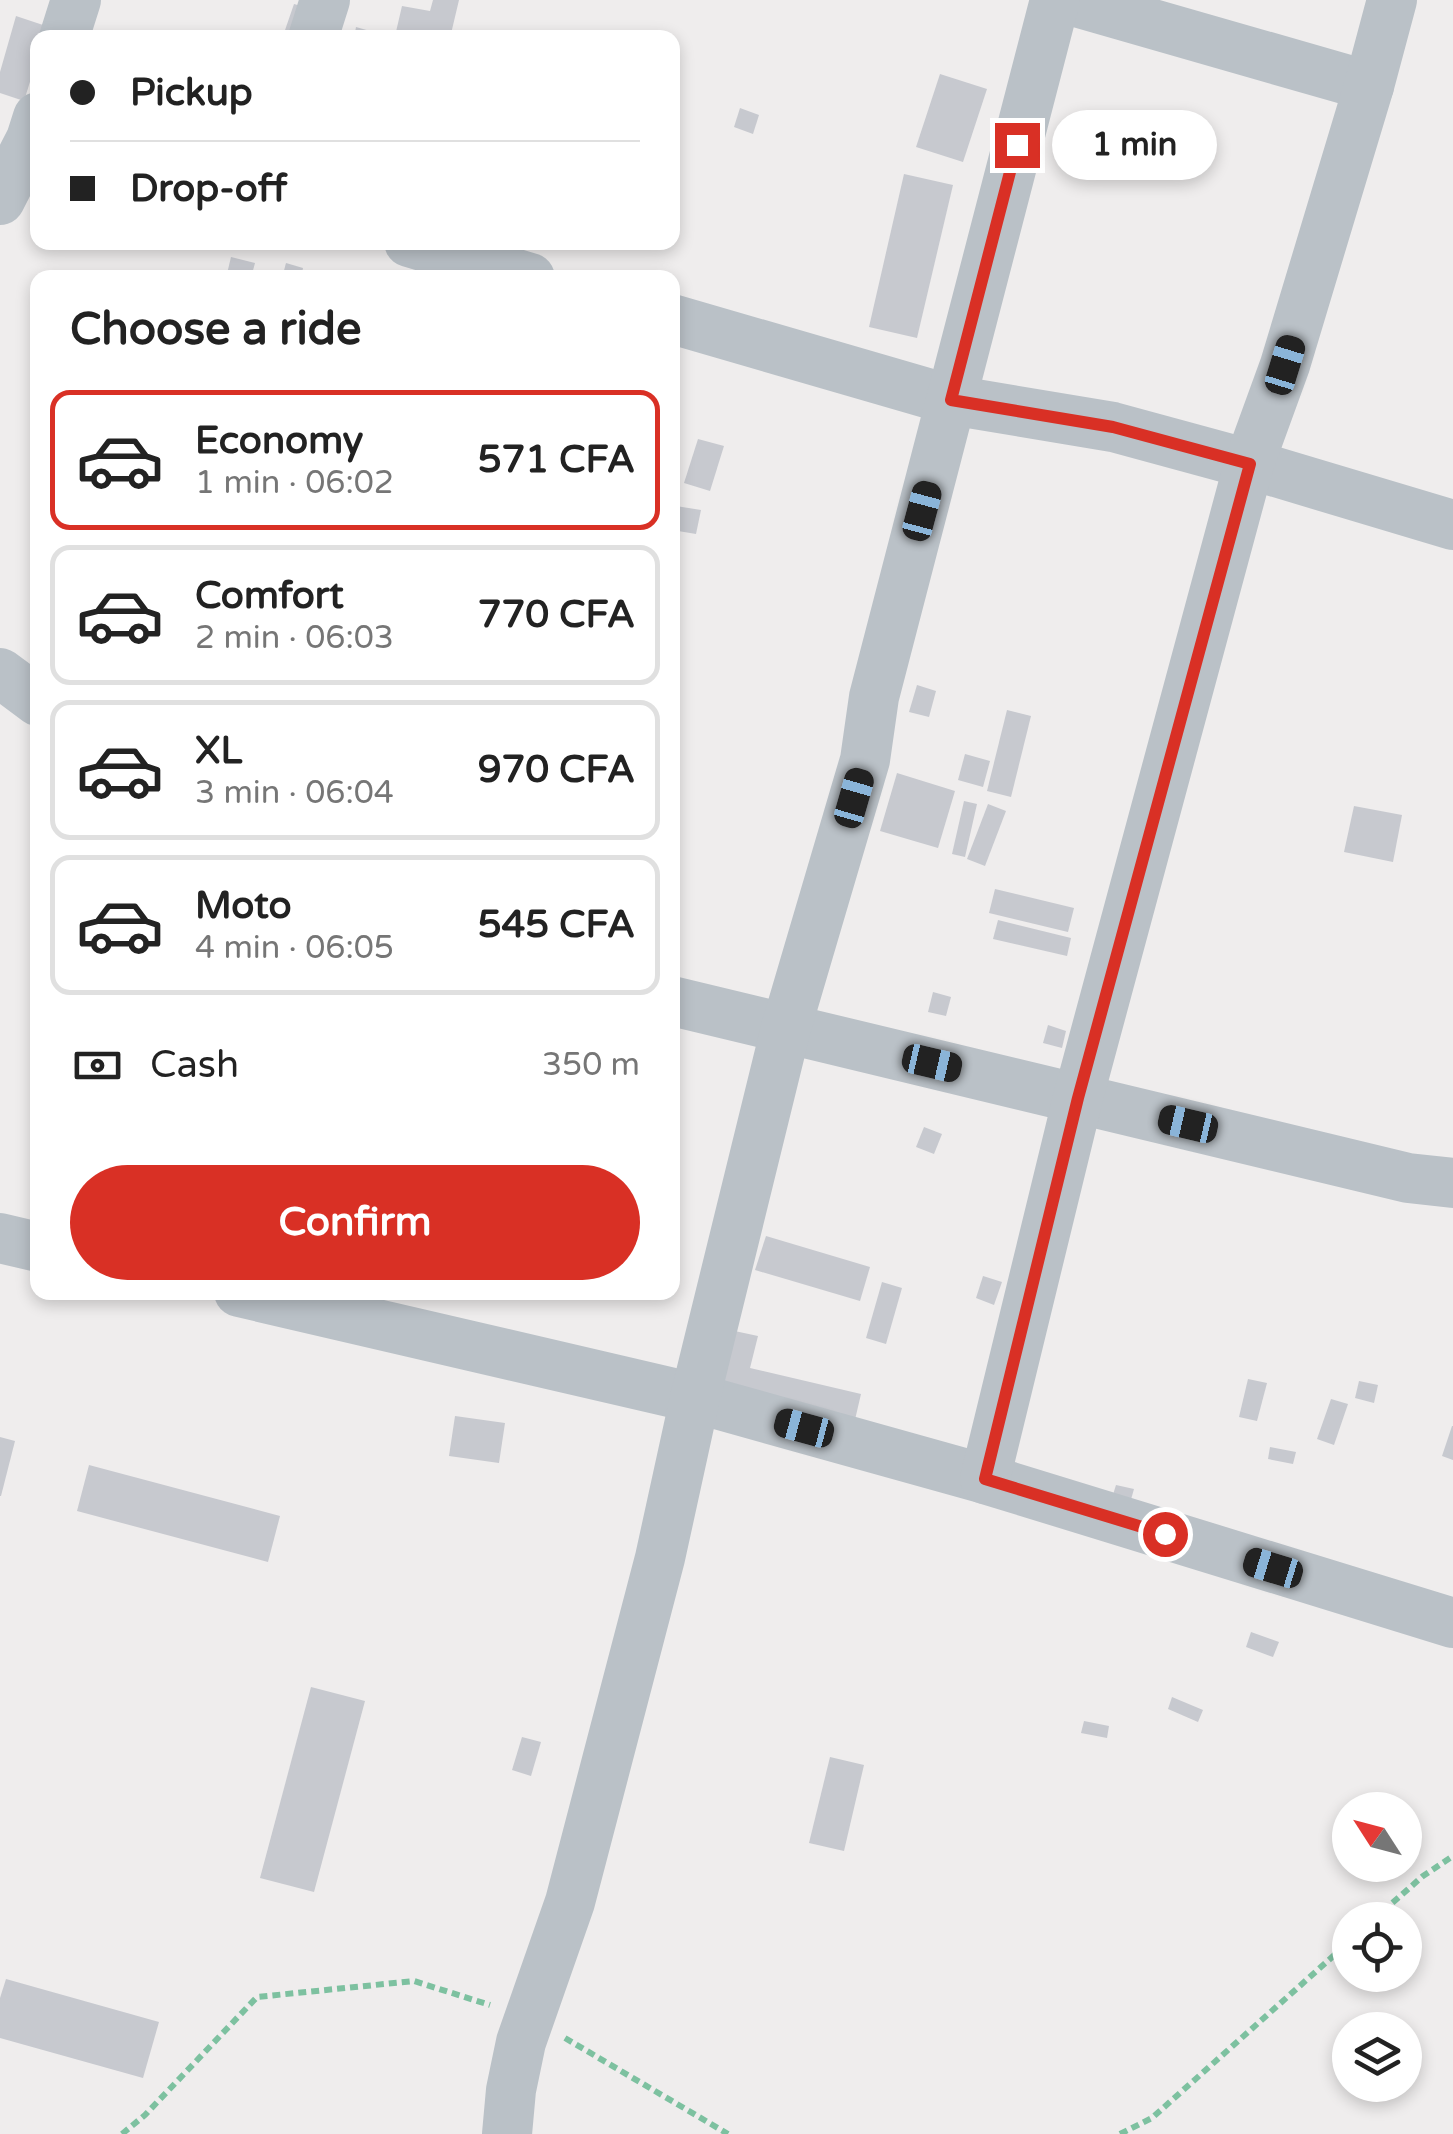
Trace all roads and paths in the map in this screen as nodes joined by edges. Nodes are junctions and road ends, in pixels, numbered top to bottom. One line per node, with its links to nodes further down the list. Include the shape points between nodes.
1 (76, 0): 6 (street)
2 (324, 0): 7 (street)
3 (1055, 0): 14 (street)
4 (1069, 0): 8 (street)
5 (1392, 0): 8 (street)
6 (67, 30)
7 (315, 30)
8 (1369, 86): 15 (street)
9 (26, 132): 10 (street)
10 (0, 200)
11 (437, 250): 12 (street)
12 (503, 270)
13 (680, 321): 14 (street)
14 (951, 400): 15 (street, via 1113,427); 20 (street, via 874,697 865,760)
15 (1250, 464): 16 (street); 21 (street)
16 (1453, 524)
17 (0, 673): 18 (street)
18 (30, 696)
19 (680, 1003): 20 (street)
20 (786, 1028): 21 (street); 26 (street)
21 (1078, 1098): 22 (street, via 1408,1178); 27 (street)
22 (1453, 1183)
23 (0, 1238): 24 (street)
24 (30, 1245)
25 (274, 1300): 26 (street)
26 (696, 1398): 27 (street); 32 (street, via 570,1902)
27 (985, 1479): 28 (street)
28 (1453, 1623)
29 (1453, 1856): 30 (path)
30 (1394, 1902)
31 (1332, 1957): 37 (path, via 1152,2118)
32 (529, 2017): 33 (street); 34 (path, via 414,1982 257,1997); 36 (path)
33 (509, 2112): 35 (street)
34 (122, 2134)
35 (536, 2134)
36 (728, 2134)
37 (1120, 2134)

